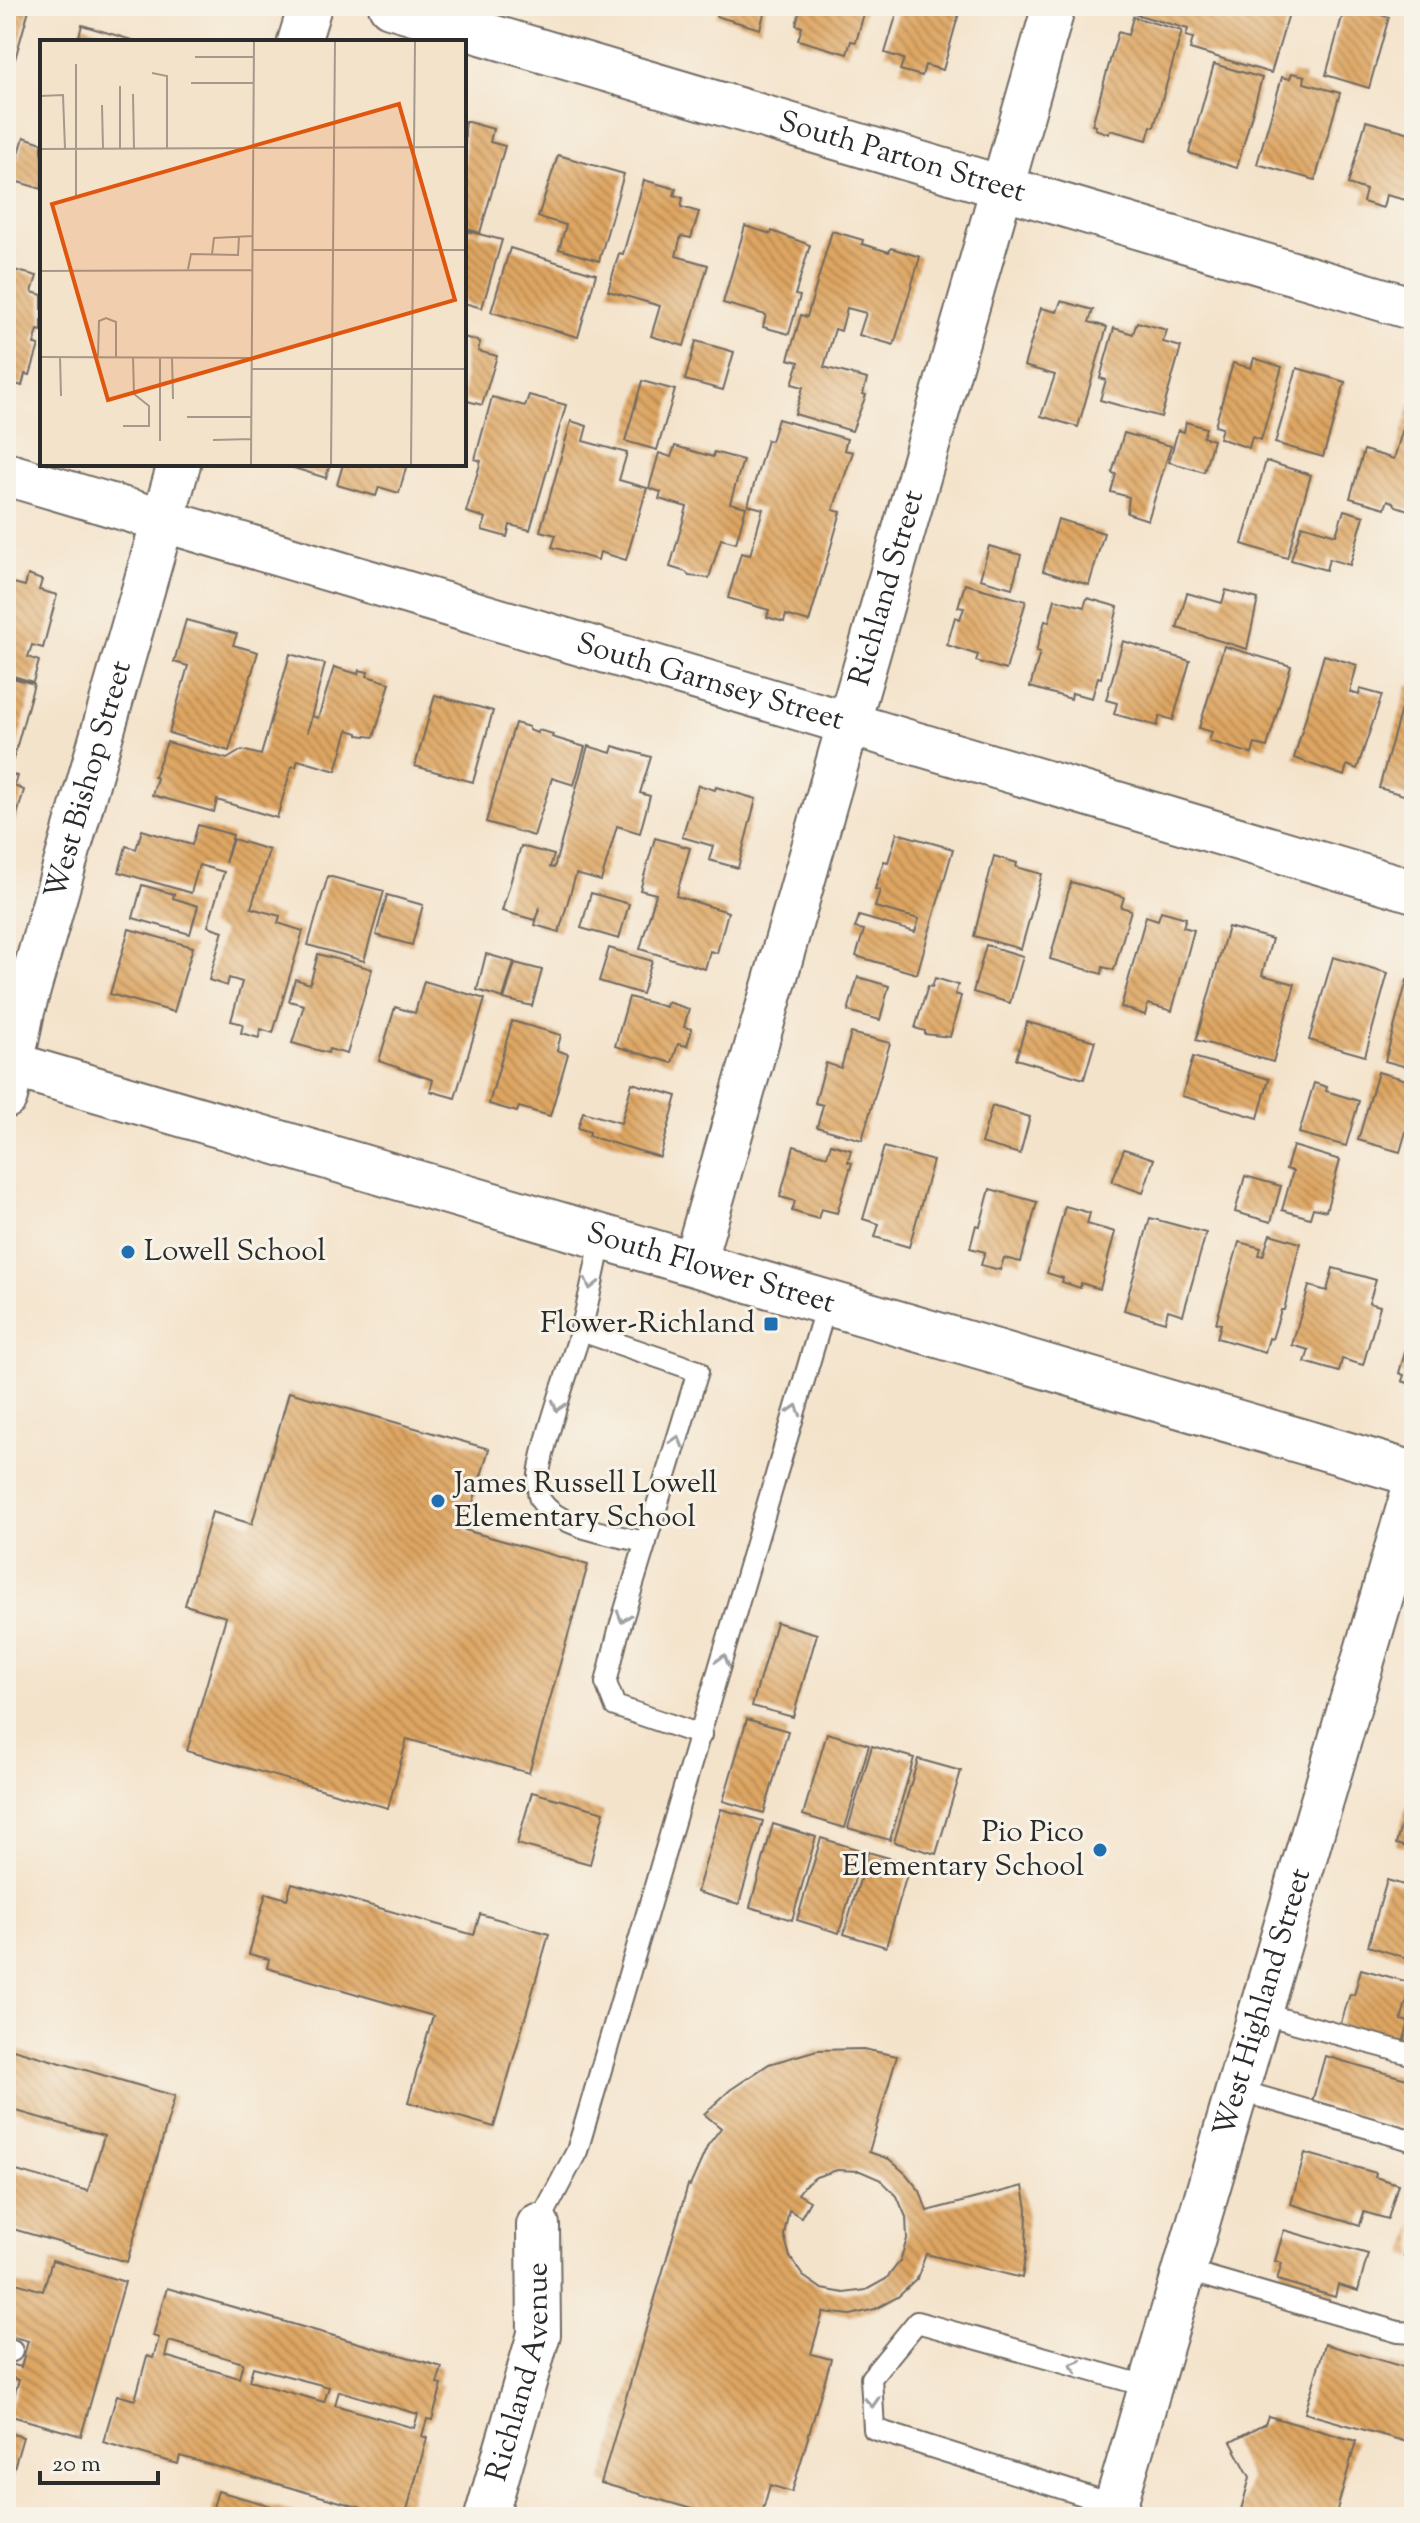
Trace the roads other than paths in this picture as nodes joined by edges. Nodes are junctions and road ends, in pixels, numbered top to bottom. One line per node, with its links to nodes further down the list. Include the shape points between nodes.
1 (310, 6): 4 (street)
2 (390, 6): 5 (street, South Parton Street)
3 (1054, 6): 5 (street, Richland Street)
4 (300, 40)
5 (1002, 187): 6 (street, South Parton Street); 10 (street, Richland Street)
6 (1414, 309)
7 (178, 466): 9 (street, West Bishop Street)
8 (6, 474): 9 (street, South Garnsey Street)
9 (163, 520): 10 (street, South Garnsey Street); 12 (street, West Bishop Street)
10 (848, 724): 11 (street, South Garnsey Street); 14 (street, Richland Street)
11 (1414, 891)
12 (8, 1075): 13 (street, South Flower Street)
13 (602, 1236): 14 (street, South Flower Street); 16 (lane, one-way to 16)
14 (694, 1263): 15 (street, South Flower Street)
15 (827, 1302): 17 (street, South Flower Street); 20 (lane, one-way to 15)
16 (581, 1331): 19 (lane, one-way to 19, via 544,1448 538,1498 553,1514 598,1533); 19 (lane, one-way to 16, via 698,1371)
17 (1414, 1474)
18 (1414, 1487): 21 (street, West Highland Street)
19 (646, 1542): 20 (lane, one-way to 20, via 606,1683 615,1706)
20 (701, 1735): 25 (lane, via 577,2151)
21 (1260, 2013): 22 (lane); 23 (street, West Highland Street)
22 (1414, 2055)
23 (1237, 2090): 24 (lane); 26 (street, West Highland Street)
24 (1414, 2141)
25 (538, 2225): 30 (street, Richland Avenue, via 539,2334)
26 (1184, 2270): 27 (lane); 28 (street, West Highland Street)
27 (1414, 2333)
28 (1150, 2387): 29 (street, West Highland Street); 29 (lane, one-way to 29, via 917,2322 871,2378 874,2429)
29 (1114, 2511)
30 (486, 2517)

